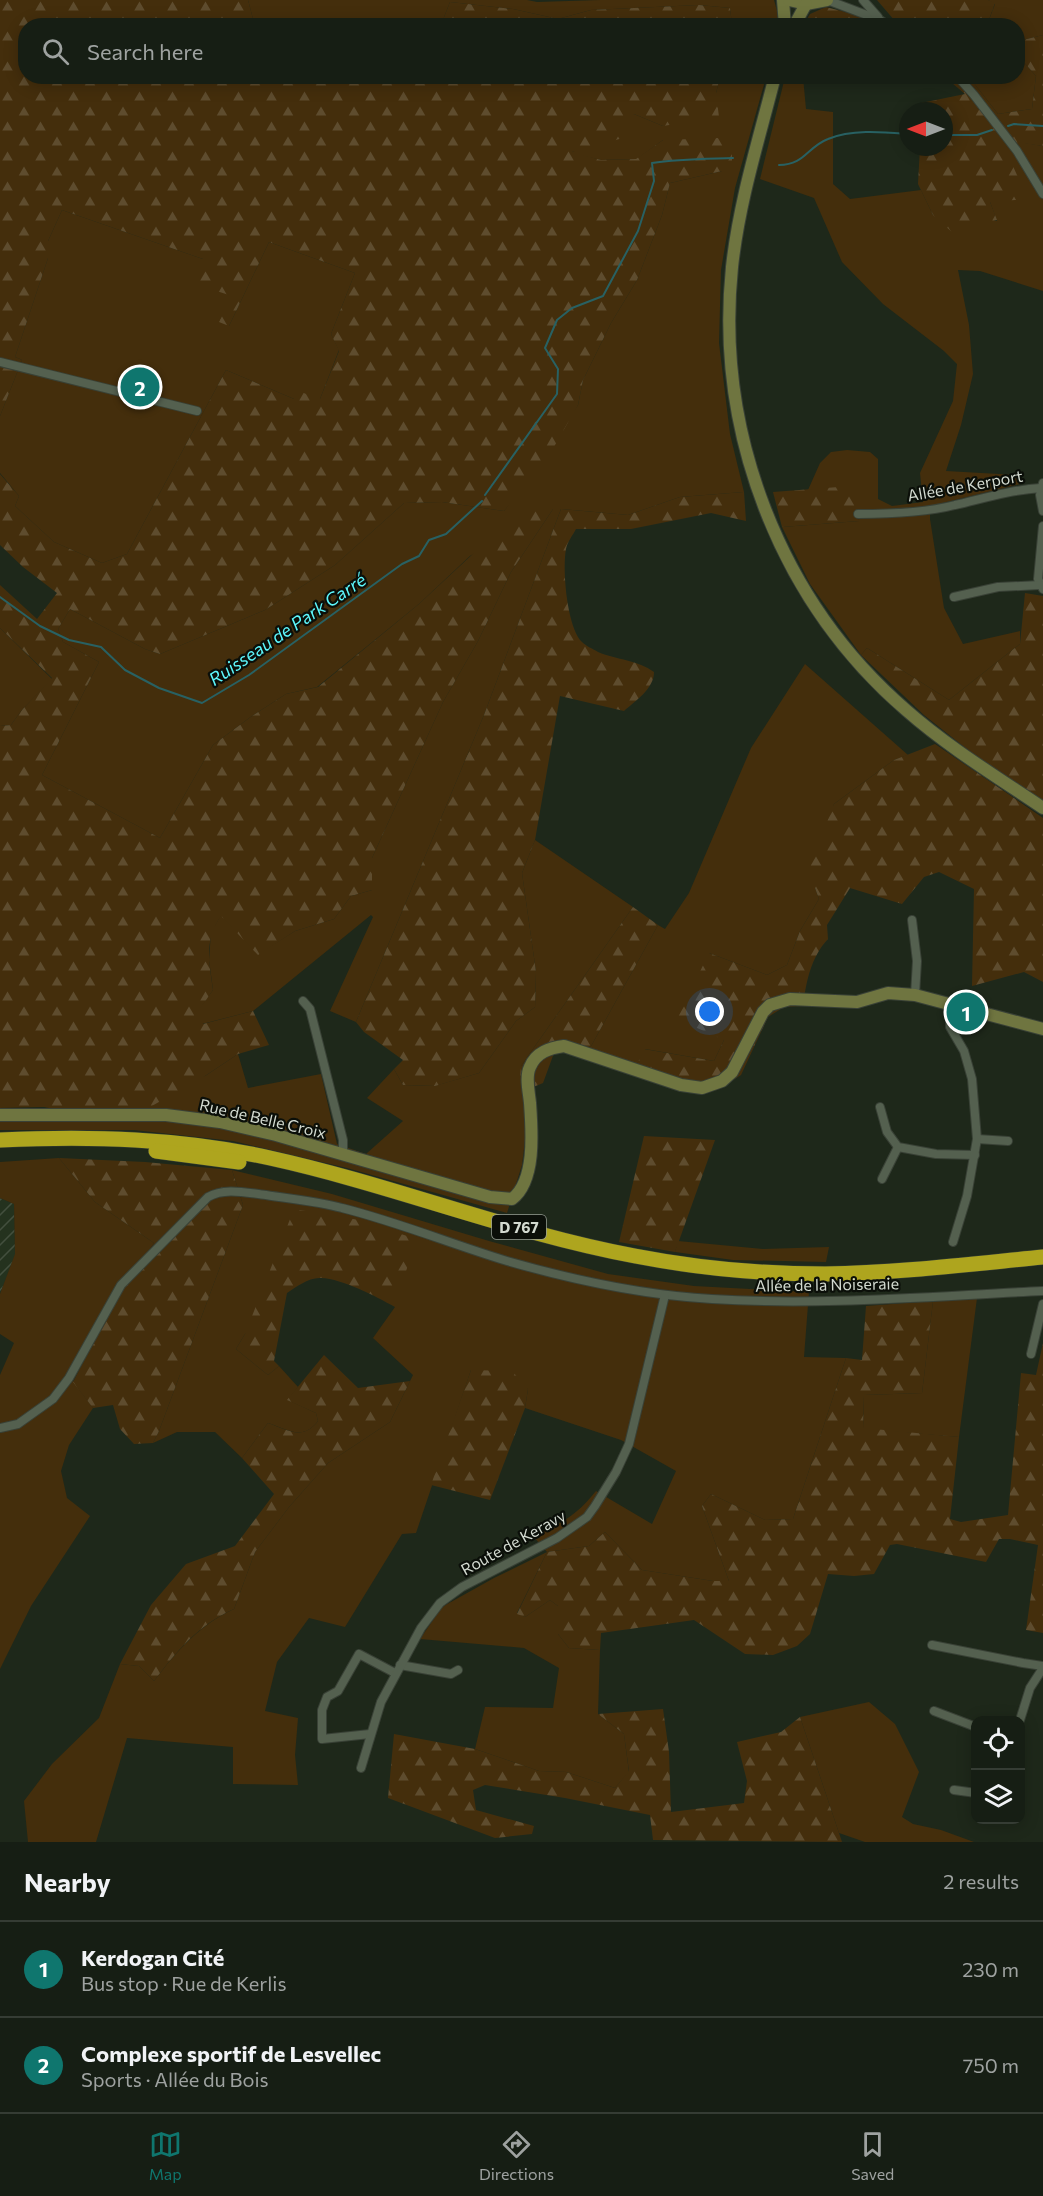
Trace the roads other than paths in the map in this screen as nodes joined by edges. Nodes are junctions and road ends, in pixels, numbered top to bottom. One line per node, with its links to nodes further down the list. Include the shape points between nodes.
1 (783, 0): 6 (street)
2 (789, 0): 5 (street)
3 (827, 0): 5 (street); 8 (street)
4 (863, 0): 9 (street)
5 (806, 4): 7 (street)
6 (784, 18)
7 (799, 18)
8 (875, 18)
9 (878, 18)
10 (773, 84): 22 (street, via 738,226 729,304 734,394 746,452 763,504 789,565 808,596 867,672 906,711)
11 (964, 84): 12 (street, via 1017,151)
12 (1043, 194)
13 (0, 362): 14 (street)
14 (197, 411)
15 (1042, 485): 16 (street); 17 (street, Allée de Kerport, via 925,510)
16 (1043, 511)
17 (858, 514)
18 (1043, 526): 19 (street)
19 (1043, 540): 20 (street, via 1038,571)
20 (1041, 588): 21 (street, via 998,587)
21 (954, 597)
22 (1043, 808)
23 (912, 920): 24 (street, via 917,961)
24 (915, 995): 26 (street); 35 (street, Rue de Belle Croix / D 767, via 888,993 857,1002 779,1001 763,1012 732,1072 722,1081 702,1088 681,1085 564,1046 549,1049 529,1067 529,1161 525,1182 512,1199 490,1197)
25 (303, 1001): 35 (street, via 313,1020 343,1140)
26 (954, 1006): 27 (street); 30 (street, via 950,1027 969,1065)
27 (1043, 1029)
28 (880, 1107): 33 (street, via 886,1131)
29 (0, 1115): 35 (street, Rue de Belle Croix / D 767, via 177,1116 220,1122)
30 (977, 1139): 32 (street); 36 (street)
31 (0, 1140): 39 (highway, D 767, via 110,1139 220,1148 297,1164 564,1240 714,1268 802,1274 875,1272)
32 (1008, 1141)
33 (898, 1148): 36 (street); 37 (street)
34 (0, 1151): 40 (highway, D 767, via 141,1150 256,1165 571,1252 709,1277 778,1283 865,1283)
35 (343, 1154)
36 (975, 1155): 38 (street)
37 (882, 1179)
38 (953, 1242)
39 (1043, 1257)
40 (1043, 1267)
41 (1043, 1291): 42 (street, Allée de la Noiseraie, via 758,1301)
42 (665, 1295): 45 (street, Allée de la Noiseraie, via 507,1261 342,1207 221,1192 208,1197 121,1285 53,1399 18,1424); 48 (street, Route de Keravy, via 629,1444 595,1506 587,1517 557,1538 462,1587 440,1603)
43 (1043, 1304): 44 (street)
44 (1031, 1354)
45 (0, 1428)
46 (932, 1645): 47 (street)
47 (1043, 1667): 51 (street, via 1030,1688)
48 (398, 1669): 49 (street, via 451,1674); 53 (street, Route de Keravy); 53 (street, via 359,1654 338,1691 327,1697 322,1710 322,1739)
49 (458, 1670)
50 (934, 1711): 52 (street)
51 (1021, 1716)
52 (971, 1725)
53 (370, 1734): 54 (street, Route de Keravy)
54 (361, 1768)
55 (954, 1790): 56 (street)
56 (971, 1792)

